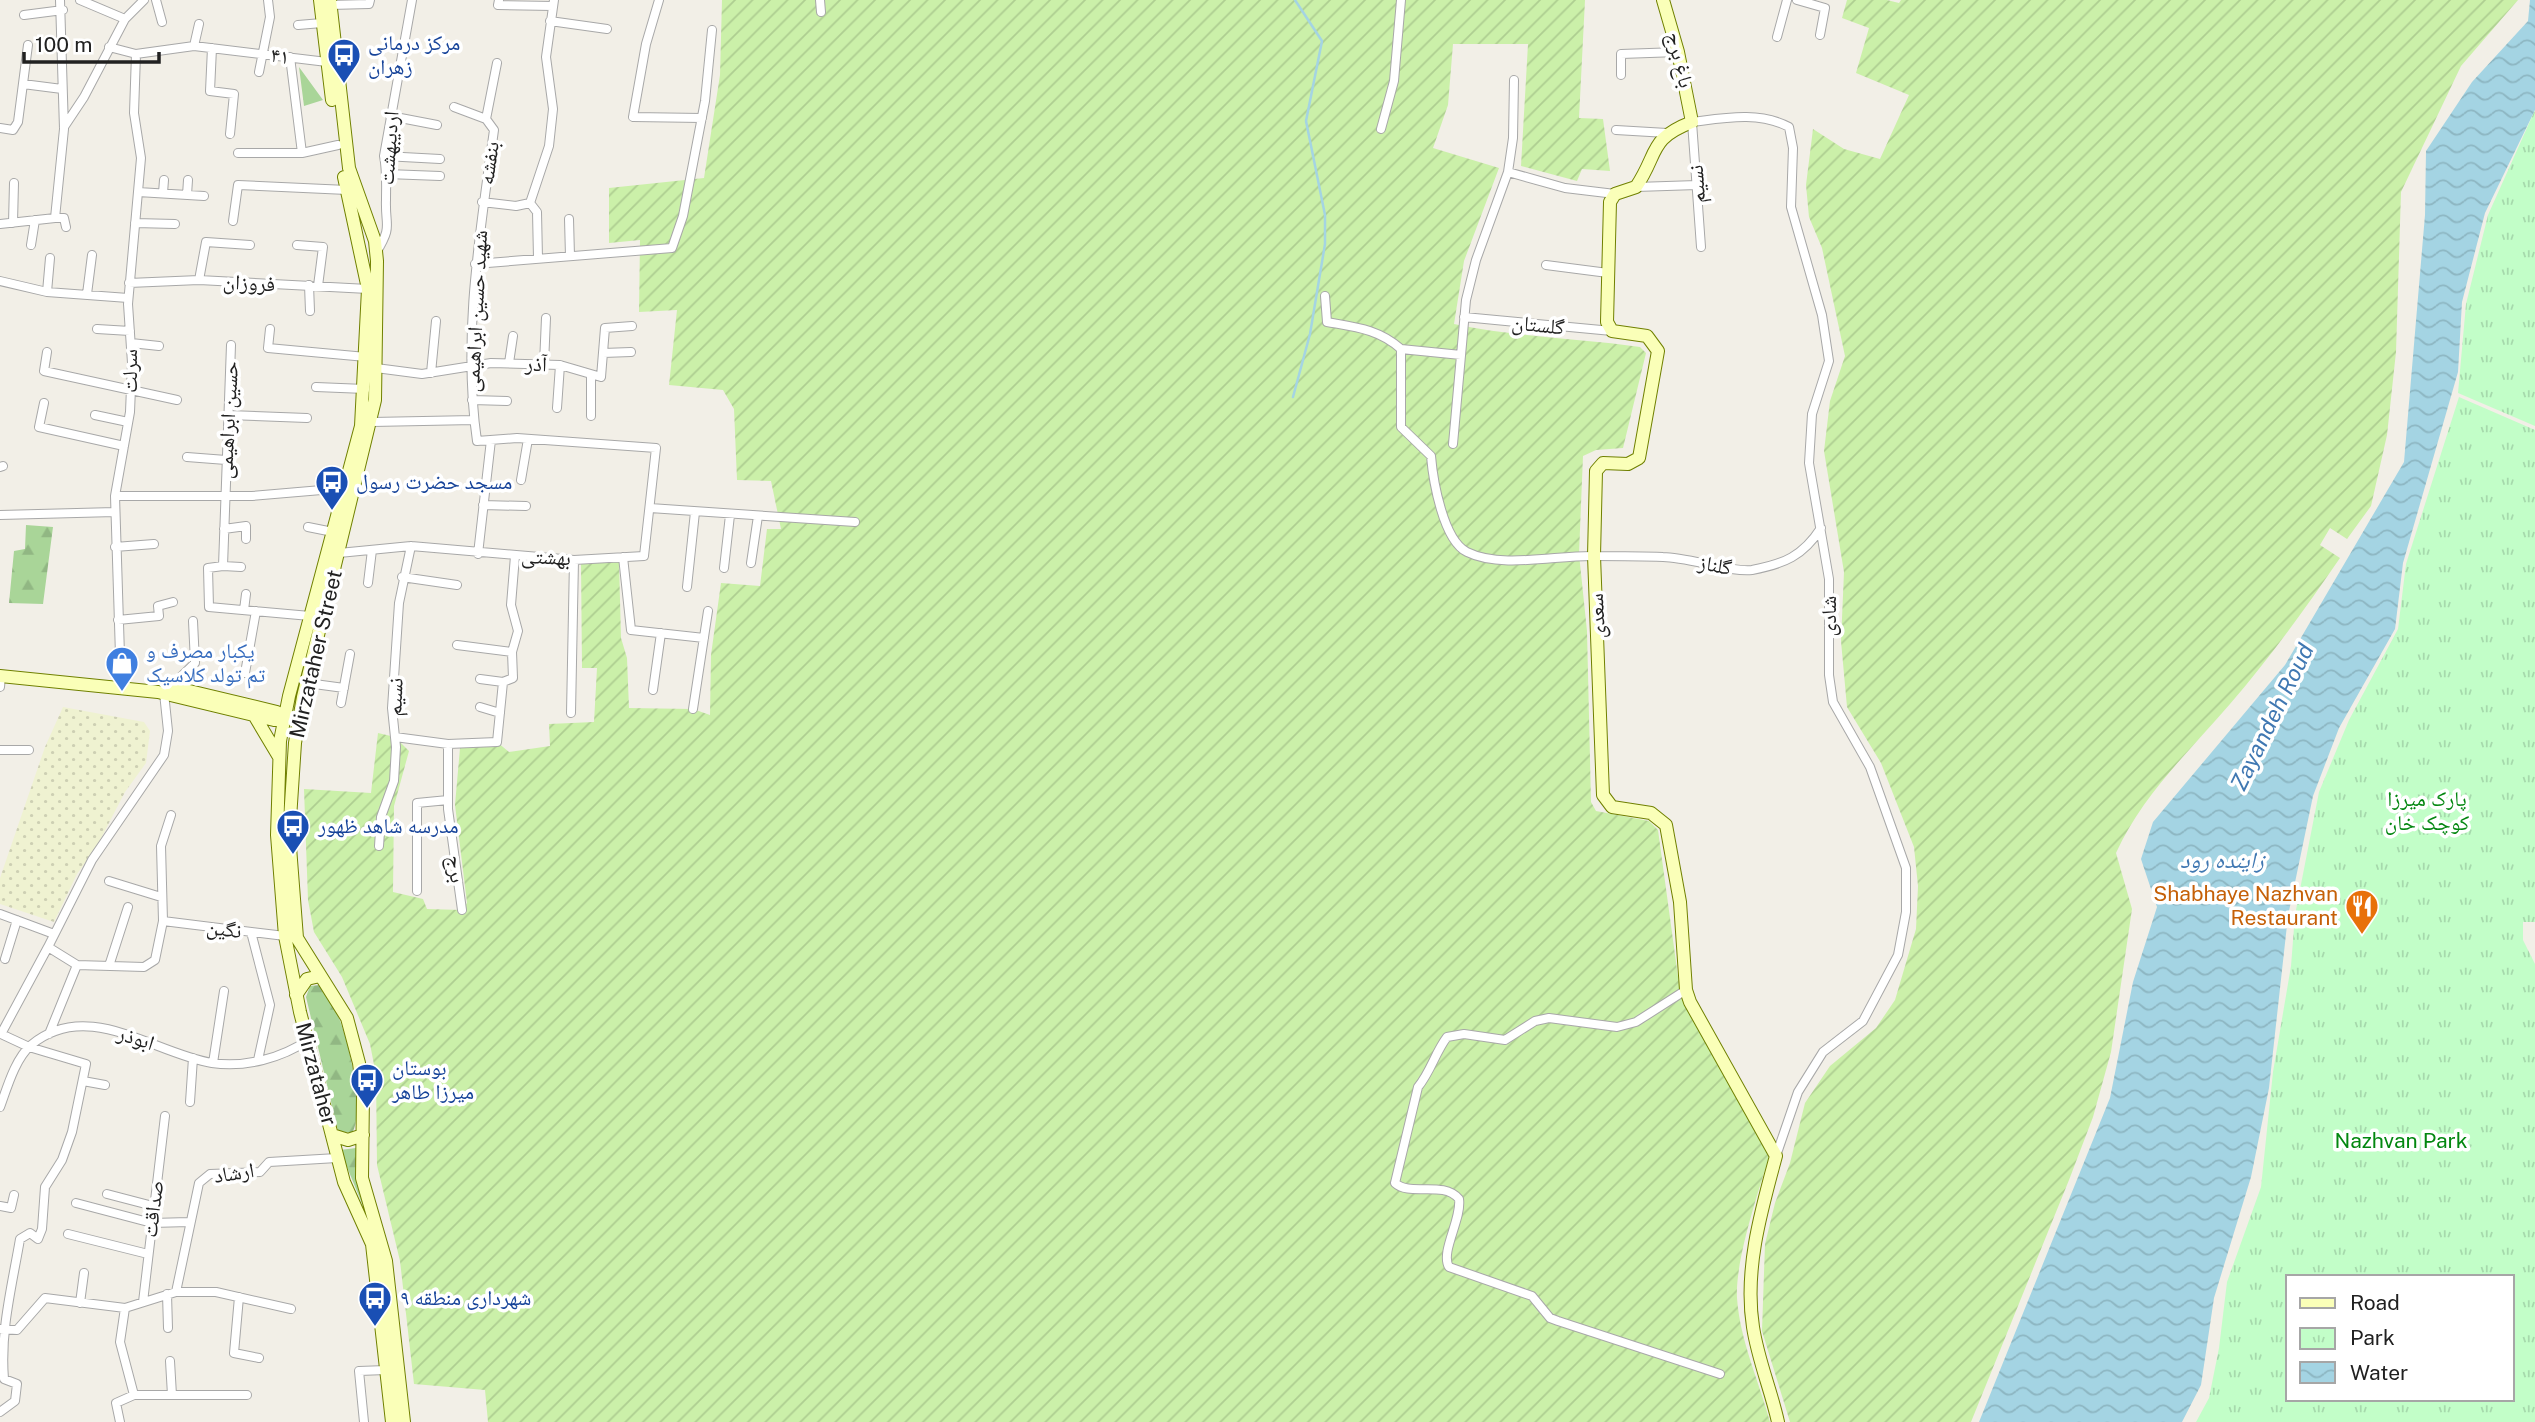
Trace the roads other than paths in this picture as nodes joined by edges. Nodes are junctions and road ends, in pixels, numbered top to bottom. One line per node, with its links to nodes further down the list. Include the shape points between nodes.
1 (60, 0): 18 (street)
2 (80, 0): 17 (street)
3 (156, 0): 22 (street)
4 (268, 0): 37 (street)
5 (370, 0): 15 (street, via 369,4)
6 (412, 0): 47 (street, اردیبهشت)
7 (499, 0): 16 (street, via 498,5)
8 (659, 0): 48 (street, via 633,117)
9 (820, 0): 19 (street)
10 (1401, 0): 54 (street, via 1394,81)
11 (1663, 0): 35 (main road, باغ برج)
12 (1787, 0): 30 (street)
13 (1797, 0): 29 (street, via 1825,8)
14 (141, 1): 21 (street)
15 (327, 2): 24 (main road, Mirzataher Street); 88 (main road, Mirzataher Street, via 349,168)
16 (553, 3): 23 (street)
17 (98, 4): 21 (street)
18 (63, 10): 20 (street); 45 (street)
19 (821, 12)
20 (24, 15)
21 (125, 19): 33 (street)
22 (162, 22)
23 (550, 22): 27 (street); 78 (street, via 547,57 554,109 550,146)
24 (322, 23): 26 (street); 39 (main road, Mirzataher Street)
25 (199, 24): 32 (street)
26 (298, 25)
27 (607, 29)
28 (712, 30): 48 (street)
29 (1820, 35)
30 (1777, 37)
31 (28, 45): 44 (street)
32 (194, 46): 34 (street, ۴۱); 36 (street, ۴۱)
33 (109, 47): 36 (street, ۴۱); 52 (street)
34 (212, 48): 37 (street, ۴۱); 57 (street, via 210,91 234,94)
35 (1678, 52): 42 (street, via 1621,54); 50 (main road, باغ برج)
36 (136, 54): 72 (street, سرلت)
37 (264, 54): 38 (street, ۴۱); 41 (street)
38 (290, 57): 39 (street, ۴۱); 60 (street)
39 (327, 62): 58 (main road, Mirzataher Street)
40 (496, 63): 49 (street)
41 (259, 72)
42 (1620, 75)
43 (1514, 80): 63 (street)
44 (23, 84): 45 (street); 53 (street, via 18,122 13,130)
45 (62, 89): 52 (street)
46 (454, 107): 49 (street, بنفشه)
47 (390, 116): 51 (street); 61 (street, اردیبهشت)
48 (702, 118): 96 (street, via 683,216 672,248)
49 (486, 119): 77 (street, بنفشه, via 494,130)
50 (1692, 122): 56 (main road); 69 (street, نسیم); 172 (street, شادی, via 1743,117 1776,120 1788,127 1793,148 1791,207 1822,316 1829,361 1812,415 1809,463)
51 (437, 125)
52 (64, 127): 79 (street)
53 (0, 128)
54 (1381, 129)
55 (1616, 130): 56 (street)
56 (1667, 133): 70 (main road, via 1654,147)
57 (230, 134)
58 (338, 145): 60 (street); 71 (main road, Mirzataher Street)
59 (237, 153): 60 (street)
60 (302, 153)
61 (384, 156): 62 (street); 64 (street, اردیبهشت)
62 (440, 159)
63 (1508, 172): 74 (street, via 1565,188); 112 (street, via 1476,260)
64 (387, 174): 65 (street); 95 (street, اردیبهشت, via 386,237)
65 (440, 176)
66 (164, 180): 73 (street)
67 (188, 180): 75 (street)
68 (14, 183): 83 (street)
69 (1697, 185): 70 (street); 93 (street, نسیم)
70 (1636, 187): 74 (main road)
71 (347, 191): 82 (street, via 238,185); 89 (main road, Mirzataher Street)
72 (138, 192): 73 (street); 84 (street, سرلت)
73 (163, 193): 75 (street)
74 (1615, 194): 101 (main road, via 1610,202)
75 (187, 195): 76 (street)
76 (204, 196)
77 (482, 202): 78 (street); 99 (street, شهید حسین ابراهیمی)
78 (530, 203): 98 (street, via 537,212)
79 (55, 218): 81 (street); 87 (street, via 64,218)
80 (569, 219): 96 (street)
81 (35, 220): 83 (street); 90 (street)
82 (233, 221)
83 (13, 222): 85 (street)
84 (135, 223): 86 (street); 104 (street, سرلت)
85 (0, 224)
86 (175, 224)
87 (66, 228)
88 (371, 231): 89 (main road, via 369,237); 95 (main road, Mirzataher Street)
89 (358, 237): 95 (main road, Mirzataher Street)
90 (30, 245)
91 (250, 245): 102 (street, via 206,243)
92 (297, 245): 105 (street, via 323,247)
93 (1701, 247)
94 (92, 255): 108 (street)
95 (370, 256): 106 (main road, Mirzataher Street); 134 (main road, Mirzataher Street, via 379,288)
96 (570, 256): 98 (street)
97 (50, 258): 107 (street)
98 (538, 258): 99 (street)
99 (475, 264): 131 (street, شهید حسین ابراهیمی)
100 (1546, 265): 101 (street)
101 (1608, 273): 119 (main road, via 1607,322)
102 (199, 280): 104 (street, فروزان); 105 (street, فروزان)
103 (0, 281): 107 (street)
104 (130, 283): 110 (street, سرلت)
105 (313, 286): 106 (street, فروزان); 111 (street)
106 (368, 289): 129 (main road, Mirzataher Street)
107 (47, 292): 108 (street)
108 (87, 294): 110 (street)
109 (1325, 296): 124 (street, via 1327,322 1366,328)
110 (128, 298): 118 (street, سرلت)
111 (310, 311)
112 (1464, 317): 119 (street, گلستان); 128 (street)
113 (546, 318): 132 (street)
114 (436, 321): 135 (street)
115 (632, 326): 127 (street, via 605,328)
116 (97, 329): 118 (street)
117 (270, 329): 129 (street, via 268,348)
118 (130, 331): 121 (street, سرلت)
119 (1612, 331): 182 (main road, سعدی, via 1647,336 1658,351 1639,458 1628,464 1603,463 1596,471)
120 (513, 336): 130 (street)
121 (131, 343): 123 (street); 139 (street, سرلت)
122 (231, 345): 146 (street, حسین ابراهیمی)
123 (159, 346)
124 (1401, 349): 128 (street); 182 (street, گلناز, via 1401,427 1431,456 1433,492 1464,552 1531,560)
125 (47, 352): 139 (street, via 44,371)
126 (631, 352): 127 (street)
127 (603, 353): 136 (street)
128 (1461, 355): 154 (street)
129 (366, 357): 138 (main road, Mirzataher Street)
130 (509, 363): 131 (street, آذر); 132 (street, آذر)
131 (470, 364): 135 (street, آذر); 141 (street, شهید حسین ابراهیمی)
132 (544, 364): 133 (street, آذر)
133 (560, 365): 136 (street, آذر); 144 (street)
134 (376, 368): 135 (street, آذر); 151 (main road, Mirzataher Street)
135 (430, 373)
136 (596, 377): 147 (street)
137 (316, 387): 138 (street)
138 (365, 389): 159 (main road, Mirzataher Street)
139 (131, 390): 140 (street); 150 (street, سرلت)
140 (177, 400)
141 (472, 400): 142 (street); 149 (street, شهید حسین ابراهیمی)
142 (507, 401)
143 (44, 404): 155 (street, via 39,427)
144 (558, 408)
145 (95, 415): 150 (street)
146 (228, 415): 148 (street); 157 (street, حسین ابراهیمی)
147 (591, 416)
148 (307, 418)
149 (474, 420): 151 (street); 153 (street, via 477,441)
150 (128, 422): 155 (street, سرلت)
151 (372, 422): 180 (main road, Mirzataher Street)
152 (528, 439): 153 (street); 158 (street); 164 (street, via 656,448)
153 (491, 440): 162 (street)
154 (1453, 444)
155 (124, 446): 160 (street, سرلت)
156 (187, 457): 157 (street)
157 (226, 460): 161 (street, حسین ابراهیمی)
158 (521, 480)
159 (345, 488): 161 (street); 174 (main road, Mirzataher Street)
160 (115, 496): 161 (street); 165 (street, سرلت)
161 (224, 496): 173 (street, حسین ابراهیمی)
162 (483, 505): 163 (street); 181 (street)
163 (526, 506)
164 (650, 508): 166 (street); 184 (street, via 644,556)
165 (115, 512): 167 (street); 178 (street, سرلت)
166 (695, 512): 168 (street); 193 (street)
167 (0, 515)
168 (730, 515): 169 (street); 189 (street)
169 (758, 516): 170 (street); 186 (street)
170 (855, 522)
171 (308, 527): 174 (street)
172 (1821, 528): 182 (street, گلناز, via 1808,548 1780,564 1747,571 1664,556); 266 (street, شادی, via 1829,579 1833,702 1870,767 1906,868 1906,912 1898,955 1869,1010 1863,1021 1824,1052 1798,1092)
173 (224, 529): 175 (street, via 246,526); 187 (street, حسین ابراهیمی)
174 (333, 532): 199 (main road, Mirzataher Street)
175 (246, 539)
176 (154, 544): 178 (street)
177 (411, 546): 179 (street, بهشتی); 181 (street, بهشتی); 190 (street, نسیم)
178 (115, 547): 200 (street, سرلت)
179 (372, 550): 180 (street, بهشتی); 191 (street)
180 (339, 553): 211 (main road, Mirzataher Street)
181 (478, 554): 183 (street, بهشتی)
182 (1594, 555): 250 (main road, سعدی, via 1603,795 1612,807 1651,813 1666,825 1680,902)
183 (515, 556): 185 (street, بهشتی); 205 (street, via 511,605 518,631)
184 (623, 557): 185 (street, بهشتی); 202 (street, via 631,631)
185 (574, 559): 223 (street)
186 (751, 563)
187 (223, 566): 188 (street); 196 (street, via 208,568 209,607)
188 (241, 567)
189 (724, 568)
190 (402, 577): 192 (street); 226 (street, نسیم, via 392,708)
191 (368, 583)
192 (457, 585)
193 (687, 587)
194 (246, 594): 196 (street)
195 (173, 602): 200 (street, via 158,606 159,616)
196 (244, 610): 197 (street)
197 (256, 611): 199 (street); 207 (street)
198 (708, 611): 203 (street)
199 (310, 616): 217 (main road, Mirzataher Street)
200 (118, 620): 213 (street, سرلت)
201 (193, 621): 216 (street, via 195,663)
202 (661, 634): 203 (street); 215 (street)
203 (704, 638): 220 (street)
204 (457, 645): 205 (street)
205 (512, 652): 210 (street, via 513,678)
206 (350, 654): 214 (street)
207 (245, 673)
208 (0, 676): 212 (street); 213 (main road)
209 (480, 679): 210 (street)
210 (503, 682): 222 (street)
211 (307, 683): 214 (street); 225 (main road, Mirzataher Street)
212 (0, 687)
213 (121, 687): 216 (main road)
214 (344, 688): 218 (street)
215 (653, 690)
216 (164, 693): 221 (main road); 243 (street, via 168,731 164,755 92,860)
217 (289, 696): 221 (main road); 224 (main road, Mirzataher Street)
218 (341, 703)
219 (480, 707): 222 (street)
220 (693, 709)
221 (259, 712): 224 (main road); 230 (main road)
222 (500, 713): 227 (street, via 497,742)
223 (571, 713)
224 (284, 720): 225 (main road); 230 (main road, Mirzataher)
225 (298, 722): 249 (main road, Mirzataher Street, via 290,791 290,884 298,938)
226 (395, 737): 227 (street); 233 (street, نسیم, via 394,781 381,817)
227 (448, 744): 231 (street, برج)
228 (0, 750): 229 (street)
229 (29, 750)
230 (279, 757): 244 (main road, Mirzataher, via 277,835)
231 (448, 800): 235 (street, via 417,803); 238 (street, برج)
232 (171, 815): 236 (street, via 161,846)
233 (379, 846)
234 (109, 881): 236 (street)
235 (417, 891)
236 (161, 897): 241 (street)
237 (128, 907): 248 (street)
238 (462, 910)
239 (0, 914): 240 (street)
240 (17, 920): 243 (street); 246 (street)
241 (163, 921): 242 (street, نگین); 248 (street, via 155,960 144,967)
242 (251, 932): 244 (street, نگین); 257 (street, via 270,1005)
243 (54, 934): 245 (street)
244 (285, 936): 252 (main road, Mirzataher)
245 (48, 947): 247 (street); 255 (street, via 1,1034)
246 (5, 959)
247 (77, 965): 248 (street); 253 (street)
248 (109, 966)
249 (320, 976): 252 (main road, via 307,979); 265 (main road, Mirzataher Street, via 335,995 354,1038 363,1094)
250 (1686, 990): 266 (main road, سعدی); 289 (street, via 1636,1022 1617,1027 1549,1018 1535,1021 1505,1040 1464,1034 1447,1037 1418,1087 1395,1183 1444,1191 1459,1199 1446,1257 1449,1268 1532,1296 1550,1318)
251 (224, 991): 258 (street)
252 (296, 995): 254 (main road, Mirzataher)
253 (49, 1034): 255 (street, ابوذر); 256 (street, ابوذر, via 80,1025 116,1030)
254 (308, 1040): 257 (street, ابوذر, via 290,1052); 264 (main road, Mirzataher)
255 (29, 1047): 259 (street, via 86,1064); 262 (street, ابوذر)
256 (193, 1058): 258 (street, ابوذر); 261 (street)
257 (258, 1060): 258 (street, ابوذر)
258 (213, 1063)
259 (83, 1082): 260 (street); 285 (street, via 62,1160 45,1187 38,1239 30,1233 20,1239)
260 (106, 1085)
261 (190, 1102)
262 (0, 1107)
263 (165, 1116): 272 (street, صداقت)
264 (332, 1135): 265 (main road, via 348,1140); 267 (main road, Mirzataher)
265 (363, 1135): 297 (main road, Mirzataher Street, via 362,1178 386,1261)
266 (1776, 1156): 298 (main road, via 1760,1214 1750,1286 1760,1361)
267 (337, 1157): 273 (street, ارشاد, via 269,1162 260,1172 210,1174 199,1183); 288 (main road, Mirzataher, via 372,1244)
268 (107, 1194): 272 (street)
269 (14, 1195): 271 (street, via 10,1208)
270 (76, 1203): 274 (street)
271 (0, 1206)
272 (153, 1206): 274 (street, صداقت)
273 (189, 1222): 274 (street); 278 (street, ارشاد)
274 (152, 1223): 276 (street, صداقت)
275 (68, 1234): 276 (street)
276 (148, 1254): 280 (street, صداقت)
277 (84, 1273): 281 (street)
278 (171, 1293): 279 (street, via 216,1292); 280 (street); 284 (street, ارشاد)
279 (239, 1297): 283 (street); 286 (street, via 234,1353)
280 (143, 1302): 282 (street)
281 (80, 1303): 282 (street); 285 (street, via 45,1298 17,1330)
282 (125, 1308): 290 (street, via 120,1342)
283 (291, 1309)
284 (168, 1328)
285 (1, 1329): 293 (street, via 4,1379 17,1384 15,1401)
286 (259, 1358)
287 (170, 1361): 291 (street)
288 (386, 1370): 295 (street, via 359,1371); 296 (main road, Mirzataher)
289 (1720, 1374)
290 (134, 1395): 291 (street); 294 (street, via 116,1403)
291 (172, 1395): 292 (street)
292 (247, 1395)
293 (0, 1411)
294 (120, 1422)
295 (364, 1422)
296 (392, 1422)
297 (404, 1422)
298 (1778, 1422)

